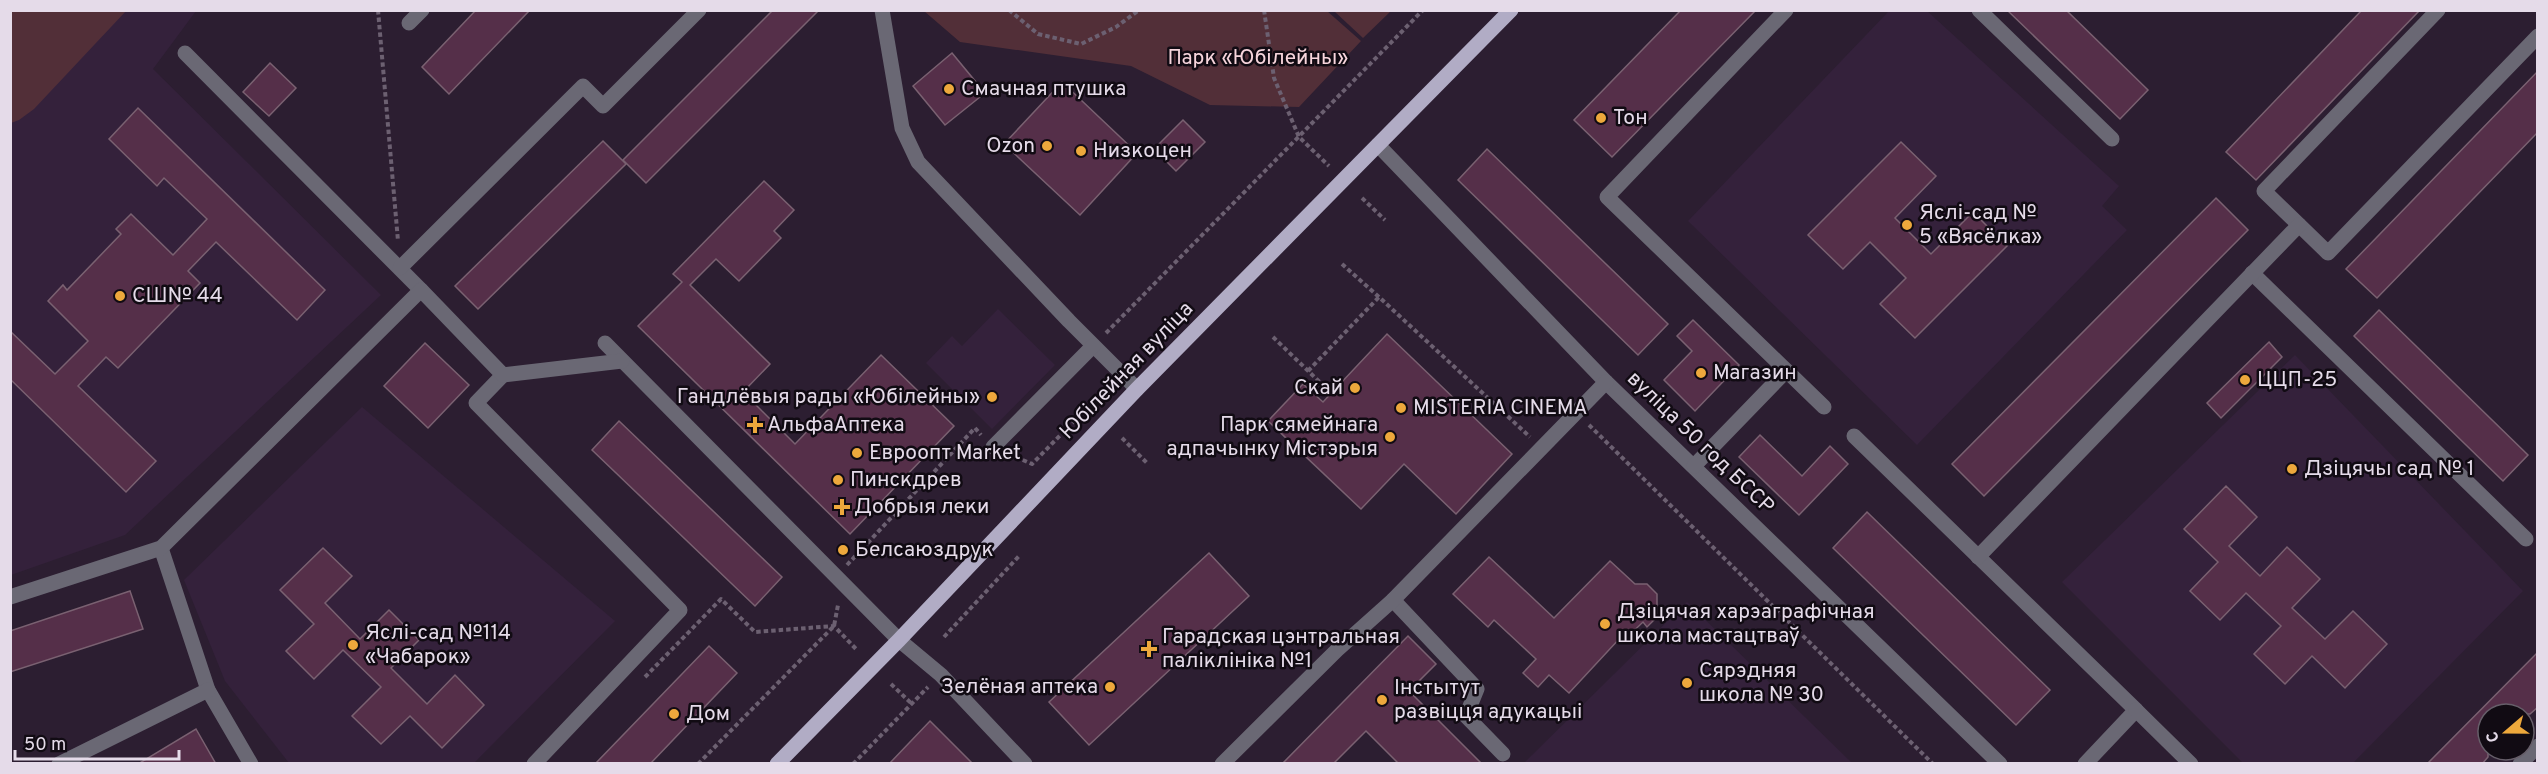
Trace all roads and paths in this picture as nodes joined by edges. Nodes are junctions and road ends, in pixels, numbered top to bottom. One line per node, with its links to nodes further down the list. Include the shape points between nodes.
1 (378, 10): 24 (path)
2 (422, 10): 13 (street)
3 (699, 10): 24 (street, via 603,106 584,86)
4 (882, 10): 30 (street, via 902,128 918,162)
5 (1009, 10): 6 (path, via 1038,34 1081,44 1116,27)
6 (1138, 10)
7 (1264, 10): 16 (path, via 1274,78)
8 (1423, 10): 16 (path)
9 (1511, 10): 18 (main road, Юбілейная вуліца)
10 (1786, 10): 33 (street, via 1607,197)
11 (1979, 10): 17 (street)
12 (2438, 10): 22 (street, via 2264,190)
13 (409, 23)
14 (2538, 36): 22 (street, via 2328,253)
15 (185, 53): 24 (street)
16 (1299, 137): 19 (path); 30 (path)
17 (2112, 140)
18 (1378, 145): 35 (street, вуліца 50 год БССР); 36 (main road, Юбілейная вуліца)
19 (1329, 166)
20 (1362, 198): 21 (path)
21 (1385, 220)
22 (2299, 225): 25 (street)
23 (1342, 264): 27 (path)
24 (400, 268): 26 (street)
25 (2252, 273): 47 (street); 50 (street)
26 (422, 290): 34 (street); 48 (street)
27 (1379, 297): 32 (path); 44 (path)
28 (1273, 337): 32 (path)
29 (604, 343): 31 (street)
30 (1093, 346): 36 (street); 43 (street)
31 (622, 361): 34 (street); 51 (street)
32 (1308, 371): 37 (path)
33 (1786, 371): 39 (street); 46 (street)
34 (503, 375): 68 (street, via 476,403 680,610)
35 (1606, 382): 40 (street); 46 (street, вуліца 50 год БССР)
36 (1137, 389): 56 (main road, Юбілейная вуліца)
37 (1331, 393)
38 (1089, 406): 43 (path, via 1032,464)
39 (1824, 407)
40 (1576, 412): 44 (street); 74 (path)
41 (1854, 436): 50 (street)
42 (1122, 438): 45 (path)
43 (993, 447): 51 (path, via 975,428 847,563)
44 (1541, 448): 53 (street)
45 (1148, 464)
46 (1694, 466): 75 (street, вуліца 50 год БССР)
47 (2526, 539)
48 (160, 548): 52 (street); 61 (street)
49 (1020, 555): 55 (path)
50 (1978, 557): 63 (street)
51 (843, 583): 54 (path); 56 (street)
52 (10, 597)
53 (1393, 600): 65 (street, via 1477,689 1466,716); 73 (street)
54 (834, 626): 57 (path); 58 (path, via 755,632 721,599); 69 (path)
55 (944, 638)
56 (899, 640): 70 (main road, Юбілейная вуліца); 72 (street, via 941,675)
57 (856, 649)
58 (640, 681)
59 (933, 683): 62 (path)
60 (891, 684): 62 (path)
61 (208, 690): 66 (street); 67 (street)
62 (912, 704): 71 (path)
63 (2136, 710): 76 (street); 77 (street)
64 (2538, 746): 78 (street)
65 (1503, 754)
66 (59, 764)
67 (251, 764)
68 (534, 764)
69 (698, 764)
70 (777, 764)
71 (853, 764)
72 (1025, 764)
73 (1222, 764)
74 (1933, 764)
75 (2000, 764)
76 (2085, 764)
77 (2191, 764)
78 (2520, 764)

